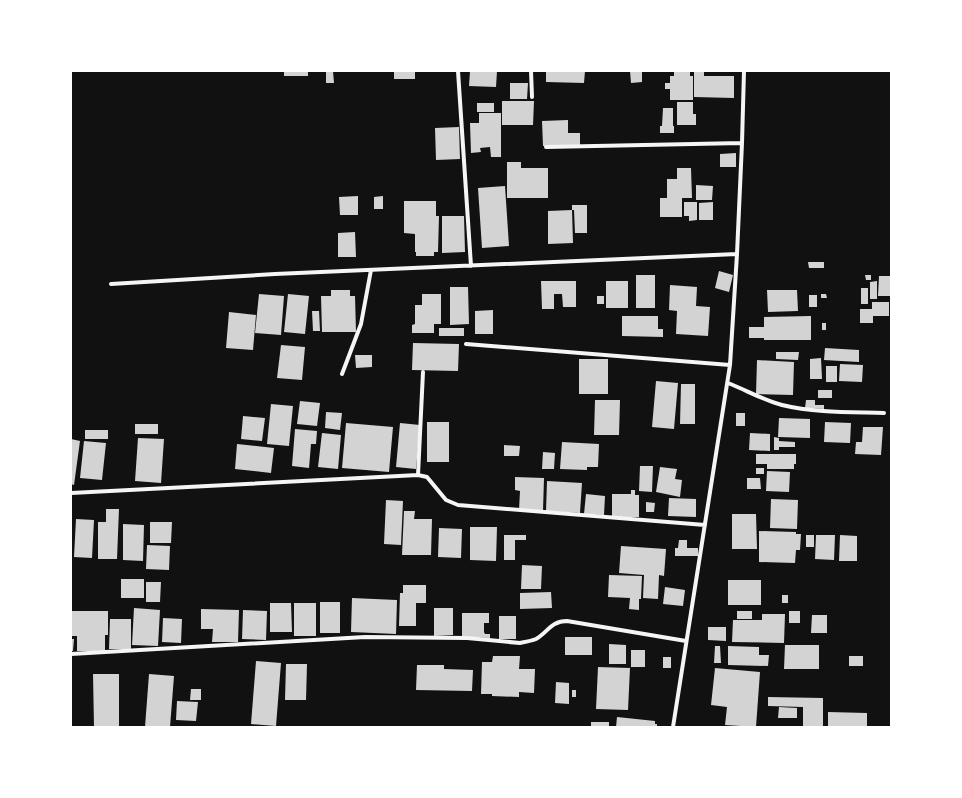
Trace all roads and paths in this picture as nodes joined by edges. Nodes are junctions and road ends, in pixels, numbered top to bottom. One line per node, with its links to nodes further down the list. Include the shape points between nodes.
1 (458, 71): 8 (street)
2 (532, 71): 4 (street)
3 (744, 71): 5 (street)
4 (532, 97)
5 (742, 143): 6 (street); 7 (street)
6 (546, 147)
7 (737, 254): 8 (street); 12 (street)
8 (471, 266): 9 (street)
9 (371, 270): 10 (street); 14 (street, via 361,324)
10 (112, 284)
11 (466, 344): 12 (street)
12 (730, 365): 15 (street)
13 (423, 372): 17 (street)
14 (342, 374)
15 (728, 382): 16 (street, via 784,405 818,411); 19 (street)
16 (884, 413)
17 (418, 475): 18 (street); 19 (street, via 427,477 446,500 458,505)
18 (71, 493)
19 (705, 525): 20 (street)
20 (686, 641): 21 (street, via 560,621 537,638 520,643 467,638 365,637); 22 (street)
21 (71, 654)
22 (672, 727)

